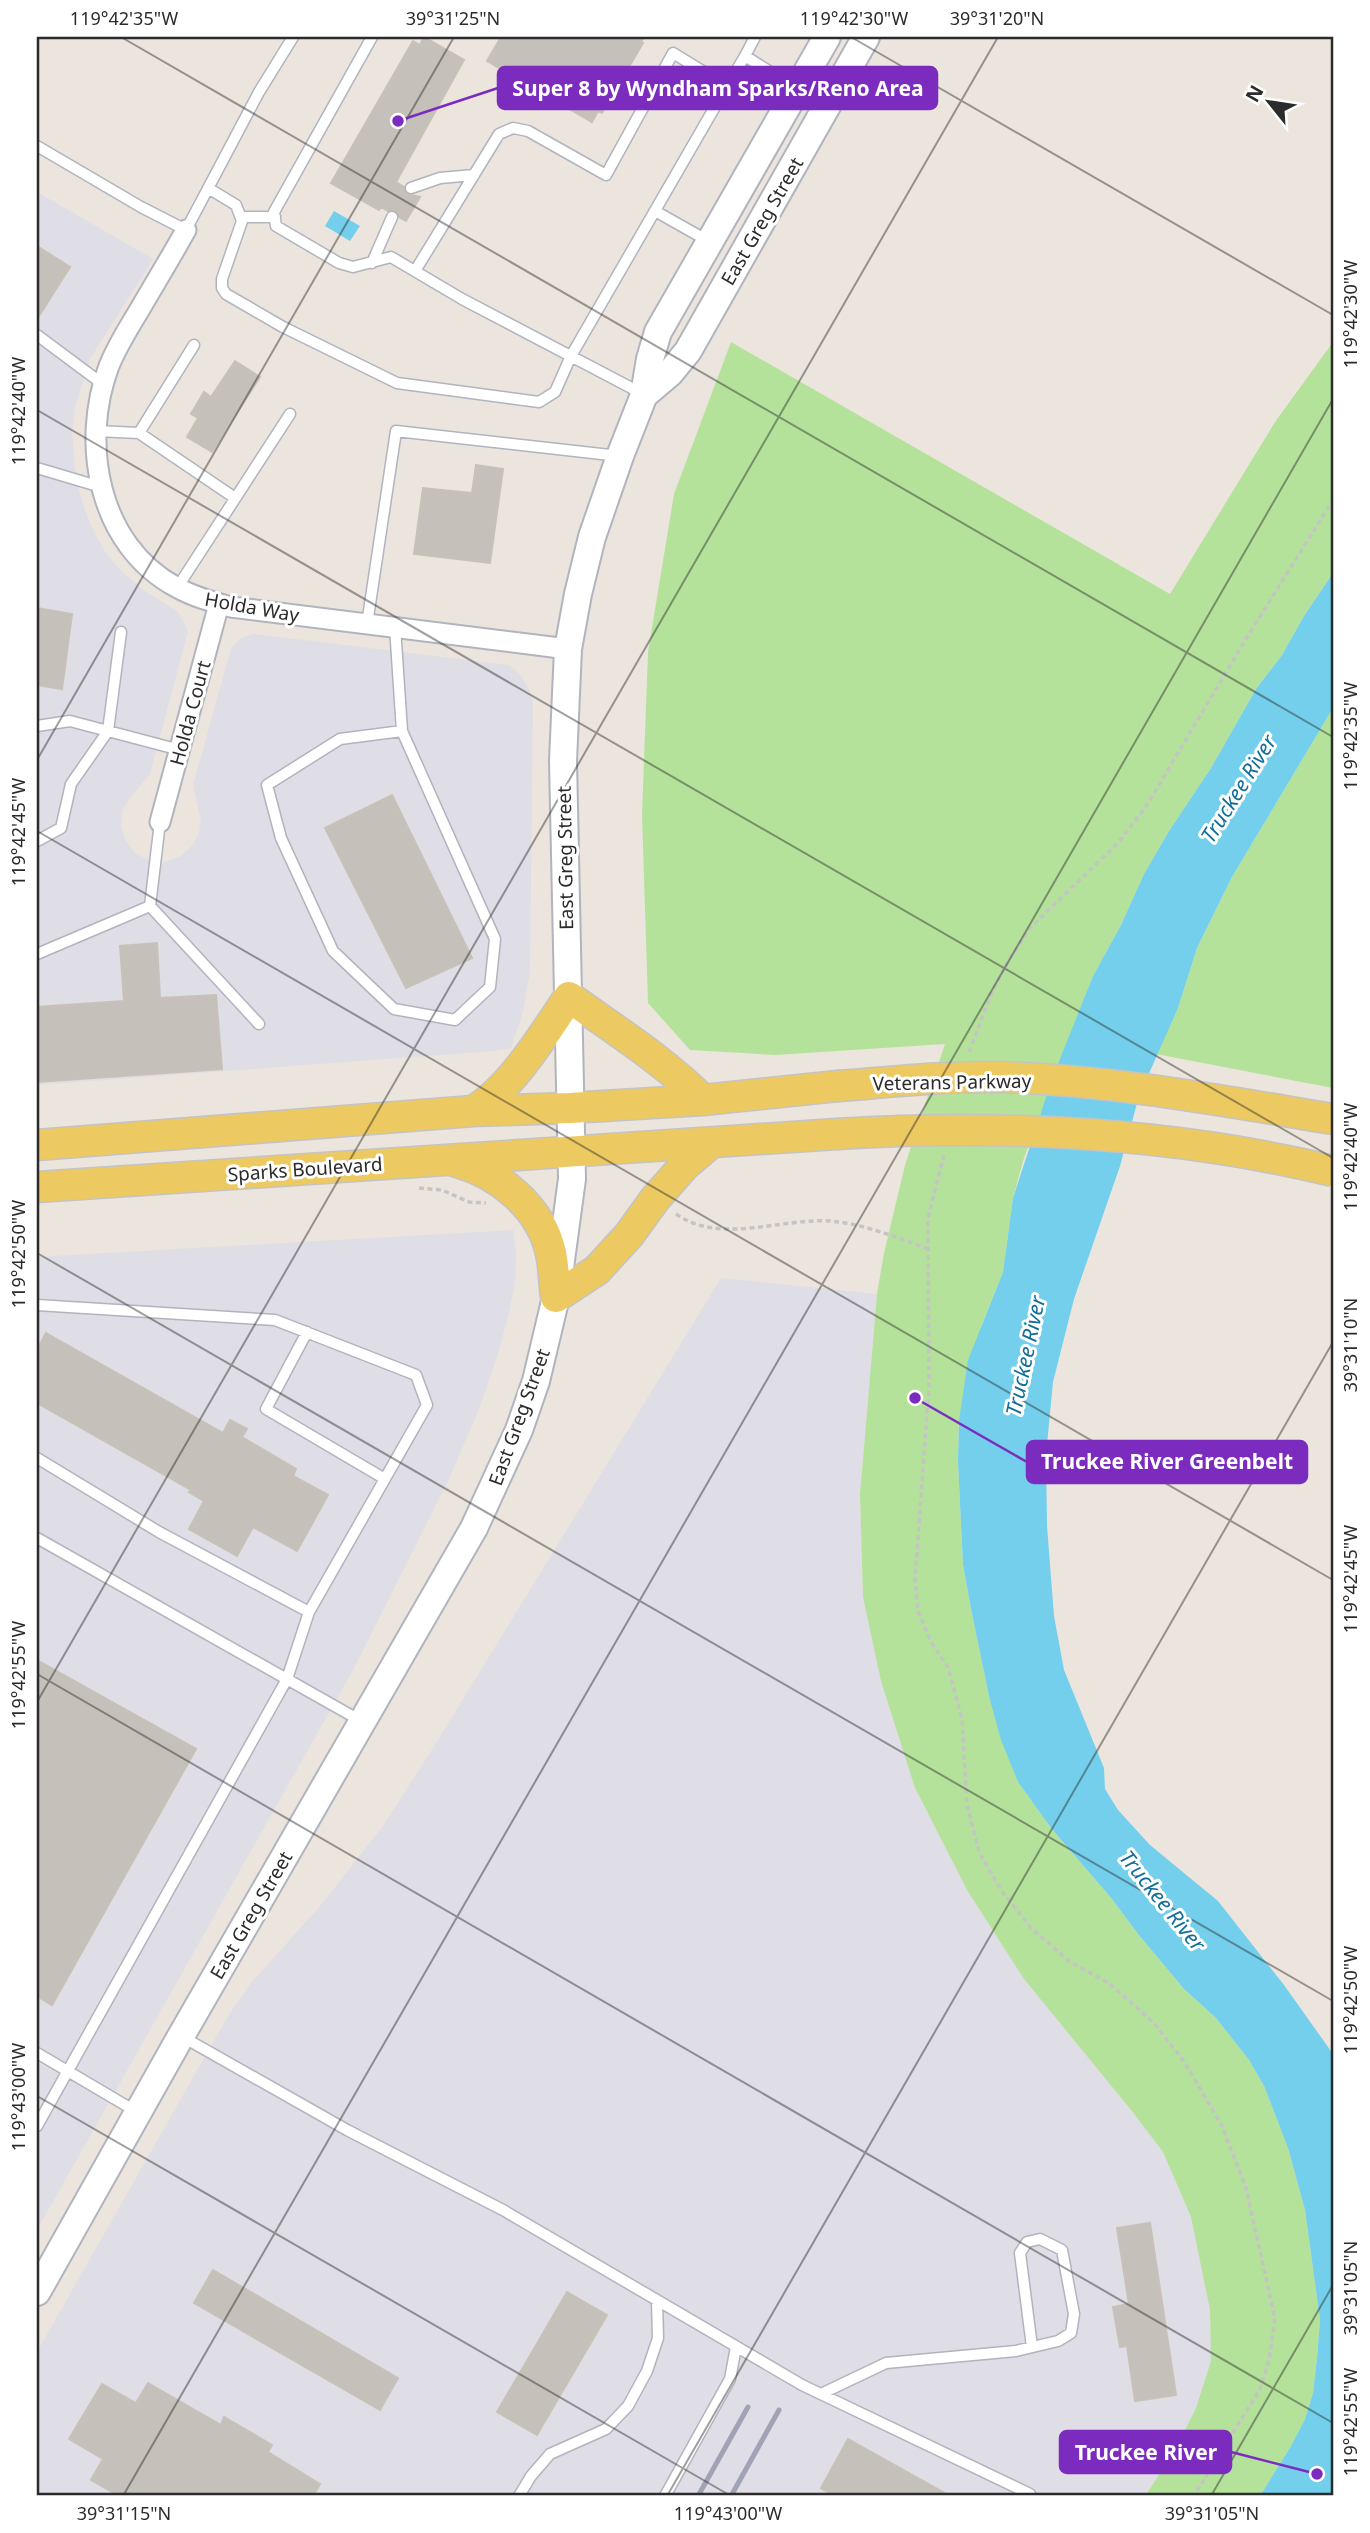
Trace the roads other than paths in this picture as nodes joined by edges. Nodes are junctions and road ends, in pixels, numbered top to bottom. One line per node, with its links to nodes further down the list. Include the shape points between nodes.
1 (293, 37): 11 (lane)
2 (372, 37): 15 (lane)
3 (755, 37): 6 (lane)
4 (827, 37): 8 (main road, East Greg Street)
5 (866, 37): 25 (main road, East Greg Street, via 688,351)
6 (745, 56): 7 (lane); 8 (lane)
7 (727, 86): 10 (lane, via 673,52 606,175 528,131 513,128 499,134); 13 (lane)
8 (797, 89): 18 (main road, East Greg Street)
9 (37, 146): 17 (lane)
10 (474, 175): 12 (lane, via 440,178); 20 (lane)
11 (208, 188): 14 (lane, via 236,205); 17 (lane)
12 (411, 188)
13 (655, 211): 18 (lane); 23 (lane)
14 (241, 216): 15 (lane); 23 (lane, via 222,279 226,294 397,383 539,402 555,392)
15 (275, 217): 19 (lane, via 276,226 286,234 339,263 353,267)
16 (391, 217): 19 (lane)
17 (186, 230): 24 (street, Holda Way, via 109,366)
18 (710, 242): 25 (main road, East Greg Street, via 659,332)
19 (372, 262): 20 (lane, via 391,257)
20 (415, 271): 23 (lane)
21 (37, 335): 24 (lane)
22 (194, 345): 28 (lane)
23 (571, 356): 25 (lane)
24 (104, 386): 27 (street, Holda Way)
25 (645, 395): 29 (main road, East Greg Street)
26 (290, 414): 32 (lane)
27 (95, 431): 28 (lane); 31 (street, Holda Way)
28 (139, 433): 32 (lane)
29 (620, 456): 35 (lane, via 396,431); 38 (main road, East Greg Street, via 592,537)
30 (37, 468): 31 (lane)
31 (101, 487): 33 (street, Holda Way, via 116,524 134,551)
32 (235, 498): 33 (lane)
33 (177, 588): 34 (street, Holda Way)
34 (219, 604): 35 (street, Holda Way); 42 (street, Holda Court)
35 (367, 624): 36 (street, Holda Way)
36 (395, 627): 38 (street, Holda Way); 41 (lane)
37 (121, 632): 40 (lane)
38 (568, 649): 47 (main road, East Greg Street, via 563,761)
39 (37, 726): 40 (lane, via 70,721)
40 (108, 731): 42 (lane); 44 (lane, via 71,784 61,828)
41 (402, 731): 41 (lane, via 495,939 490,988 455,1020 394,1009 333,951 281,838 267,785 340,739)
42 (180, 750): 43 (street, Holda Court)
43 (160, 822): 45 (lane)
44 (37, 841)
45 (150, 906): 46 (lane); 48 (lane)
46 (37, 954)
47 (569, 997): 49 (main road, via 677,1073); 50 (main road, East Greg Street); 51 (main road, via 497,1094)
48 (259, 1024)
49 (703, 1100): 50 (main road, Veterans Parkway); 52 (main road, Veterans Parkway, bridge, via 998,1077 1199,1097)
50 (570, 1108): 51 (main road); 55 (main road, East Greg Street)
51 (473, 1111): 54 (main road)
52 (1333, 1119)
53 (710, 1143): 55 (main road); 57 (main road, bridge, via 902,1130 1085,1133 1193,1145); 59 (main road, via 684,1166 597,1270)
54 (37, 1144)
55 (573, 1152): 56 (main road, Sparks Boulevard); 59 (main road, East Greg Street)
56 (446, 1160): 58 (main road, Sparks Boulevard); 59 (main road, via 477,1168 520,1198 550,1250)
57 (1333, 1171)
58 (37, 1187)
59 (556, 1297): 68 (main road, East Greg Street, via 536,1381 495,1488)
60 (37, 1305): 61 (lane, via 275,1320)
61 (307, 1332): 63 (lane, via 265,1409); 63 (lane, via 416,1375 427,1405)
62 (37, 1458): 65 (lane, via 159,1532)
63 (385, 1479): 65 (lane)
64 (37, 1538): 66 (lane)
65 (309, 1612): 66 (lane)
66 (287, 1679): 67 (lane); 70 (lane)
67 (355, 1717)
68 (181, 2036): 71 (main road, East Greg Street); 74 (lane, via 347,2130 503,2210)
69 (37, 2053): 70 (lane)
70 (67, 2071): 71 (lane); 72 (lane)
71 (138, 2113): 73 (main road, East Greg Street)
72 (37, 2126)
73 (37, 2291)
74 (657, 2301): 75 (lane); 79 (lane, via 658,2337 628,2406 606,2429 550,2454)
75 (736, 2347): 77 (lane); 80 (lane, via 730,2379)
76 (1032, 2347): 76 (lane, via 1071,2333 1074,2314 1062,2250 1040,2239 1027,2242 1020,2253); 77 (lane, via 886,2363)
77 (823, 2393): 78 (lane)
78 (1030, 2494)
79 (519, 2496)
80 (665, 2496)

